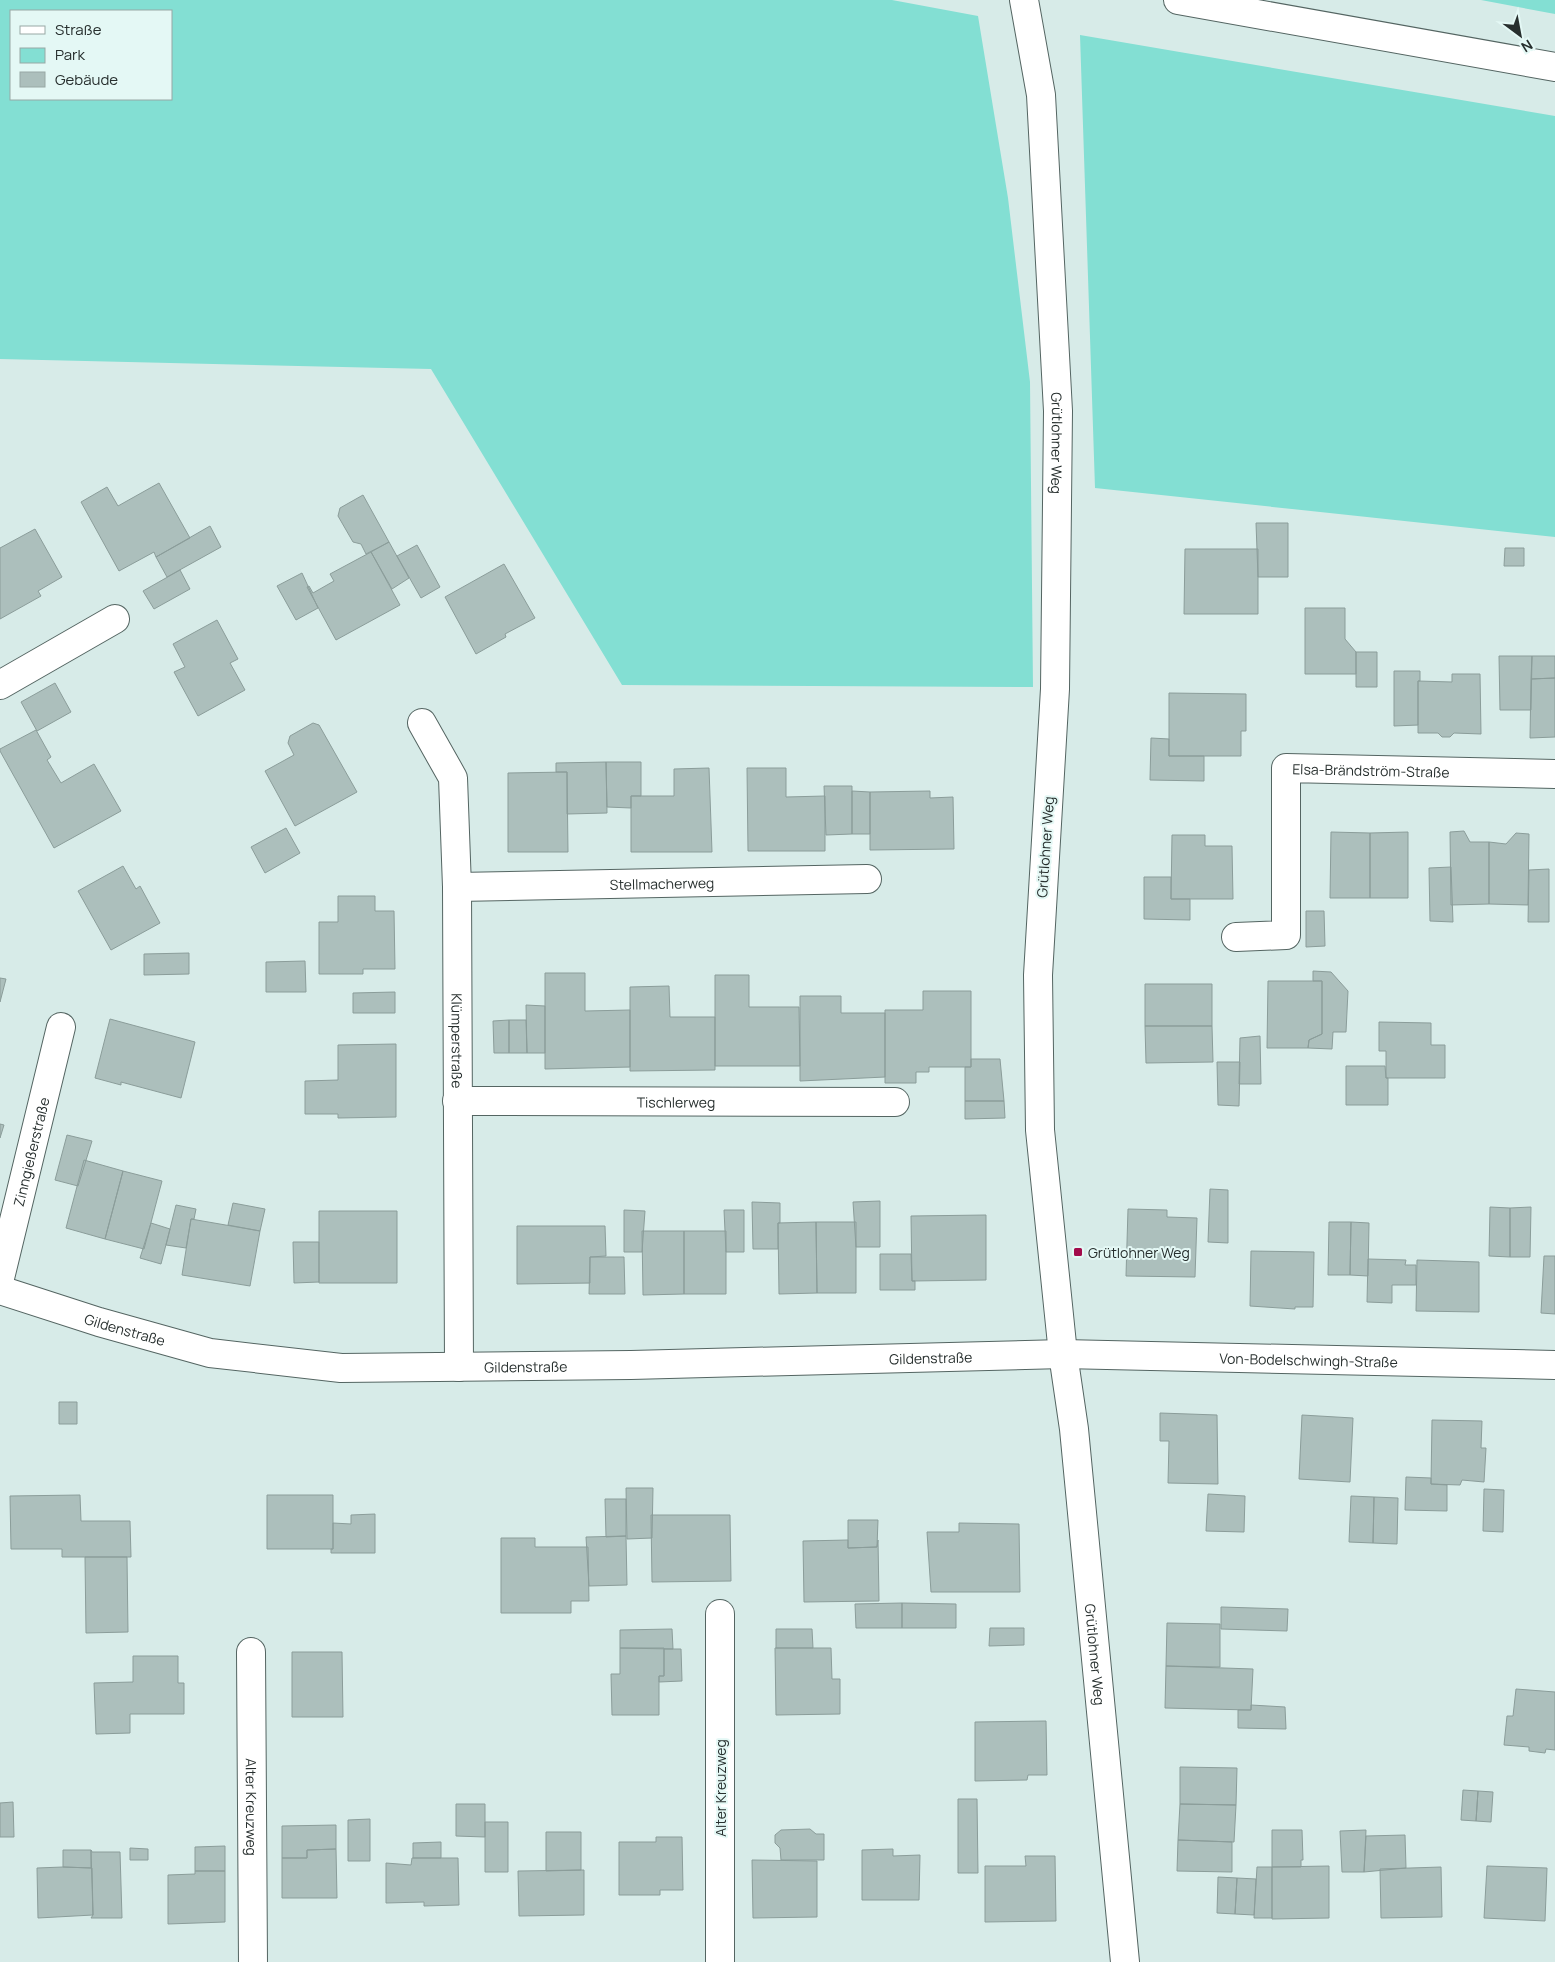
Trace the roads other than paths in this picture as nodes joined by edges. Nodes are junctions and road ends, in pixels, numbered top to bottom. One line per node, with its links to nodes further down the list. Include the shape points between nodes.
1 (1024, 0): 16 (street, Grütlohner Weg, via 1041,95 1058,411 1055,689 1038,975 1040,1130)
2 (1178, 0): 3 (street)
3 (1555, 67)
4 (115, 620): 5 (street)
5 (0, 685)
6 (422, 723): 9 (street, Klümperstraße, via 453,778)
7 (1555, 774): 10 (street, Elsa-Brändström-Straße, via 1286,768 1286,935)
8 (867, 879): 9 (street, Stellmacherweg)
9 (456, 887): 12 (street, Klümperstraße)
10 (1236, 937)
11 (61, 1027): 14 (street, Zinngießerstraße)
12 (457, 1101): 13 (street, Tischlerweg); 18 (street, Klümperstraße)
13 (895, 1102)
14 (0, 1278)
15 (0, 1290): 18 (street, Gildenstraße, via 210,1353 341,1368)
16 (1063, 1354): 17 (street, Von-Bodelschwingh-Straße); 18 (street, Gildenstraße, via 631,1366); 23 (street, Grütlohner Weg, via 1074,1429)
17 (1555, 1365)
18 (459, 1367)
19 (720, 1614): 22 (street, Alter Kreuzweg)
20 (251, 1652): 21 (street, Alter Kreuzweg)
21 (253, 1962)
22 (720, 1962)
23 (1124, 1962)

